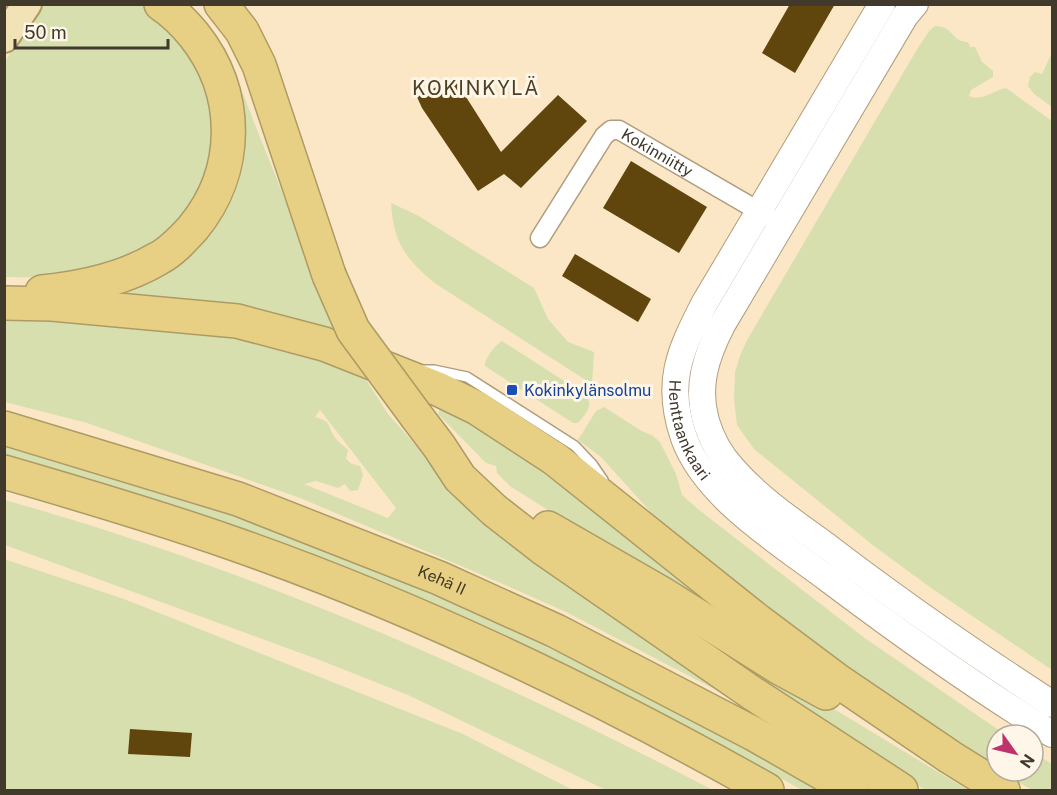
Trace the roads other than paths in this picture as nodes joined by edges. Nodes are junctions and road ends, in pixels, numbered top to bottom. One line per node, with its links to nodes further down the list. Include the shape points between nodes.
1 (27, 4): 6 (main road)
2 (161, 4): 10 (highway, via 205,48 224,92 230,119 229,144 225,170 214,195 183,239 160,258 101,282)
3 (221, 4): 13 (highway, bridge, via 242,31 260,65 329,275 353,330)
4 (882, 4): 7 (main road, Henttaankaari)
5 (915, 4): 8 (main road, Henttaankaari)
6 (4, 38)
7 (759, 212): 8 (street, Kokinniitty); 9 (street, Kokinniitty, via 620,130 611,130); 16 (main road, Henttaankaari, via 704,304 679,359 675,401 691,453 707,478 770,535 900,633)
8 (782, 225): 15 (main road, Henttaankaari, via 722,325 703,371 701,399 714,442 753,489 802,528 901,602)
9 (540, 238)
10 (4, 295)
11 (4, 303): 17 (highway, via 237,321 324,344 393,369 477,408 555,459 838,681)
12 (4, 428): 19 (highway, Kehä II, via 238,499 439,578 566,636)
13 (439, 446): 17 (highway, via 558,534 780,668); 20 (highway, via 460,478 544,549)
14 (4, 472): 18 (highway, via 230,542 423,618 620,710)
15 (1053, 704)
16 (1053, 734)
17 (950, 757): 21 (highway)
18 (767, 790)
19 (852, 790)
20 (901, 790)
21 (1003, 790)

